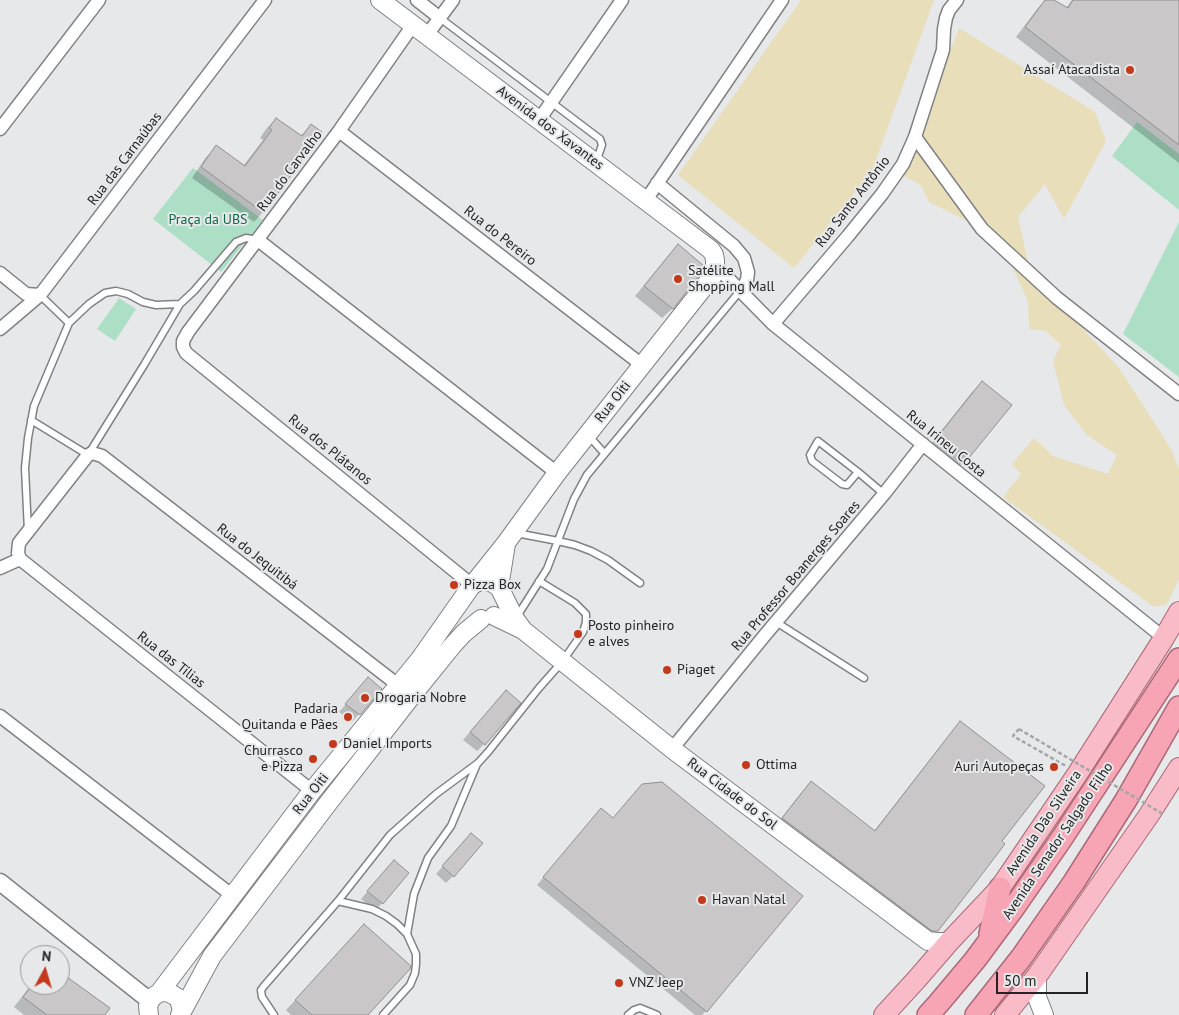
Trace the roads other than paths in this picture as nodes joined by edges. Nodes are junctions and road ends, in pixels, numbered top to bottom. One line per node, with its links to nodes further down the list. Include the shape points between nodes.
1 (99, 0): 13 (street)
2 (265, 0): 23 (street, Rua das Carnaúbas)
3 (380, 0): 10 (main road, Avenida dos Xavantes)
4 (417, 0): 9 (street)
5 (453, 0): 9 (street, Rua do Carvalho)
6 (622, 0): 11 (street)
7 (782, 0): 17 (street)
8 (957, 0): 15 (street, Rua Santo Antônio, via 946,18 943,50)
9 (440, 18): 10 (street, Rua do Carvalho); 11 (lane)
10 (420, 30): 12 (main road, Avenida dos Xavantes); 14 (street, Rua do Carvalho)
11 (551, 102): 12 (street); 16 (lane, via 600,139 602,145)
12 (539, 120): 16 (main road, Avenida dos Xavantes)
13 (0, 129)
14 (340, 130): 19 (street, Rua do Carvalho); 29 (street, Rua do Pereiro)
15 (915, 137): 26 (street, Rua Santo Antônio, via 903,164 882,194); 30 (street, via 982,229 1057,298)
16 (596, 163): 18 (main road, Avenida dos Xavantes)
17 (657, 183): 18 (street); 22 (street, via 734,246 744,258 748,272)
18 (646, 200): 20 (main road, Avenida dos Xavantes, via 711,250)
19 (258, 240): 24 (lane, via 246,238 236,242); 28 (street, Rua do Carvalho); 37 (street)
20 (716, 263): 22 (street, Rua Irineu Costa); 29 (main road, Rua Oiti, via 714,273)
21 (0, 273): 23 (street, via 26,294)
22 (741, 291): 26 (street, Rua Irineu Costa); 34 (lane)
23 (40, 295): 25 (lane); 27 (street, Rua das Carnaúbas)
24 (180, 304): 25 (lane, via 149,304 116,291 105,293); 35 (lane)
25 (69, 323): 31 (lane)
26 (773, 324): 33 (street, Rua Irineu Costa)
27 (0, 329)
28 (188, 332): 46 (street, Rua dos Plátanos, via 183,340 186,353)
29 (642, 365): 32 (main road, Rua Oiti)
30 (1179, 394)
31 (31, 420): 35 (lane); 39 (lane, via 25,468)
32 (588, 434): 34 (lane); 37 (main road, Rua Oiti)
33 (923, 444): 38 (street, Rua Professor Boanerges Soares); 52 (street, Rua Irineu Costa)
34 (604, 453): 41 (lane, via 574,498)
35 (92, 454): 39 (street); 56 (street, Rua do Jequitibá, via 109,462)
36 (858, 472): 36 (lane, via 818,441 810,455 812,462 842,484 847,485); 38 (lane)
37 (557, 473): 40 (main road, Rua Oiti)
38 (884, 494): 50 (street, Rua Professor Boanerges Soares)
39 (28, 532): 42 (street, via 19,543)
40 (510, 538): 41 (lane); 46 (main road, Rua Oiti); 47 (main road, Rua Oiti)
41 (558, 541): 44 (lane); 45 (lane, via 608,560)
42 (19, 554): 43 (street); 62 (street, Rua das Tílias)
43 (0, 568)
44 (539, 581): 51 (lane); 54 (lane, via 575,603 586,614 583,632)
45 (640, 583)
46 (470, 588): 47 (main road, via 485,581); 49 (main road, via 466,606 472,614); 56 (main road, Rua Oiti)
47 (500, 590): 49 (main road, via 503,602 500,610); 51 (main road, Rua Cidade do Sol)
48 (1179, 612): 52 (main road, Avenida Dão Silveira)
49 (487, 618): 51 (main road, Rua Cidade do Sol); 72 (main road, Rua Oiti, via 464,633 414,693 212,956)
50 (776, 622): 55 (lane); 59 (street, Rua Professor Boanerges Soares)
51 (519, 625): 54 (main road, Rua Cidade do Sol)
52 (1164, 638): 64 (main road, Avenida Dão Silveira)
53 (1179, 659): 69 (highway, Avenida Senador Salgado Filho, via 1062,838)
54 (562, 662): 59 (main road, Rua Cidade do Sol); 60 (lane)
55 (864, 678)
56 (398, 685): 62 (main road, Rua Oiti)
57 (1179, 707): 79 (highway, via 1074,882)
58 (0, 716): 65 (street)
59 (672, 749): 68 (main road, Rua Cidade do Sol, via 928,941)
60 (478, 763): 66 (lane, via 436,794 390,835); 67 (lane, via 451,826 428,858 414,894)
61 (1179, 768): 70 (main road)
62 (312, 791): 65 (main road, Rua Oiti)
63 (0, 882): 71 (street)
64 (1000, 888): 68 (main road, Avenida Dão Silveira); 69 (highway)
65 (233, 896): 71 (main road, Rua Oiti)
66 (338, 901): 67 (lane, via 372,909); 73 (lane, via 261,990 262,998)
67 (407, 934): 74 (lane, via 416,954 415,973 410,984)
68 (949, 942): 77 (main road, Avenida Dão Silveira)
69 (988, 943): 78 (highway, Avenida Senador Salgado Filho)
70 (1037, 976): 80 (main road); 81 (main road, via 1037,997)
71 (149, 1006): 72 (main road, via 164,992 174,995 180,1002)
72 (181, 1013)
73 (274, 1015)
74 (383, 1015)
75 (628, 1015): 76 (lane, via 640,1008)
76 (656, 1015)
77 (884, 1015)
78 (928, 1015)
79 (976, 1015)
80 (1005, 1015)
81 (1044, 1015)

